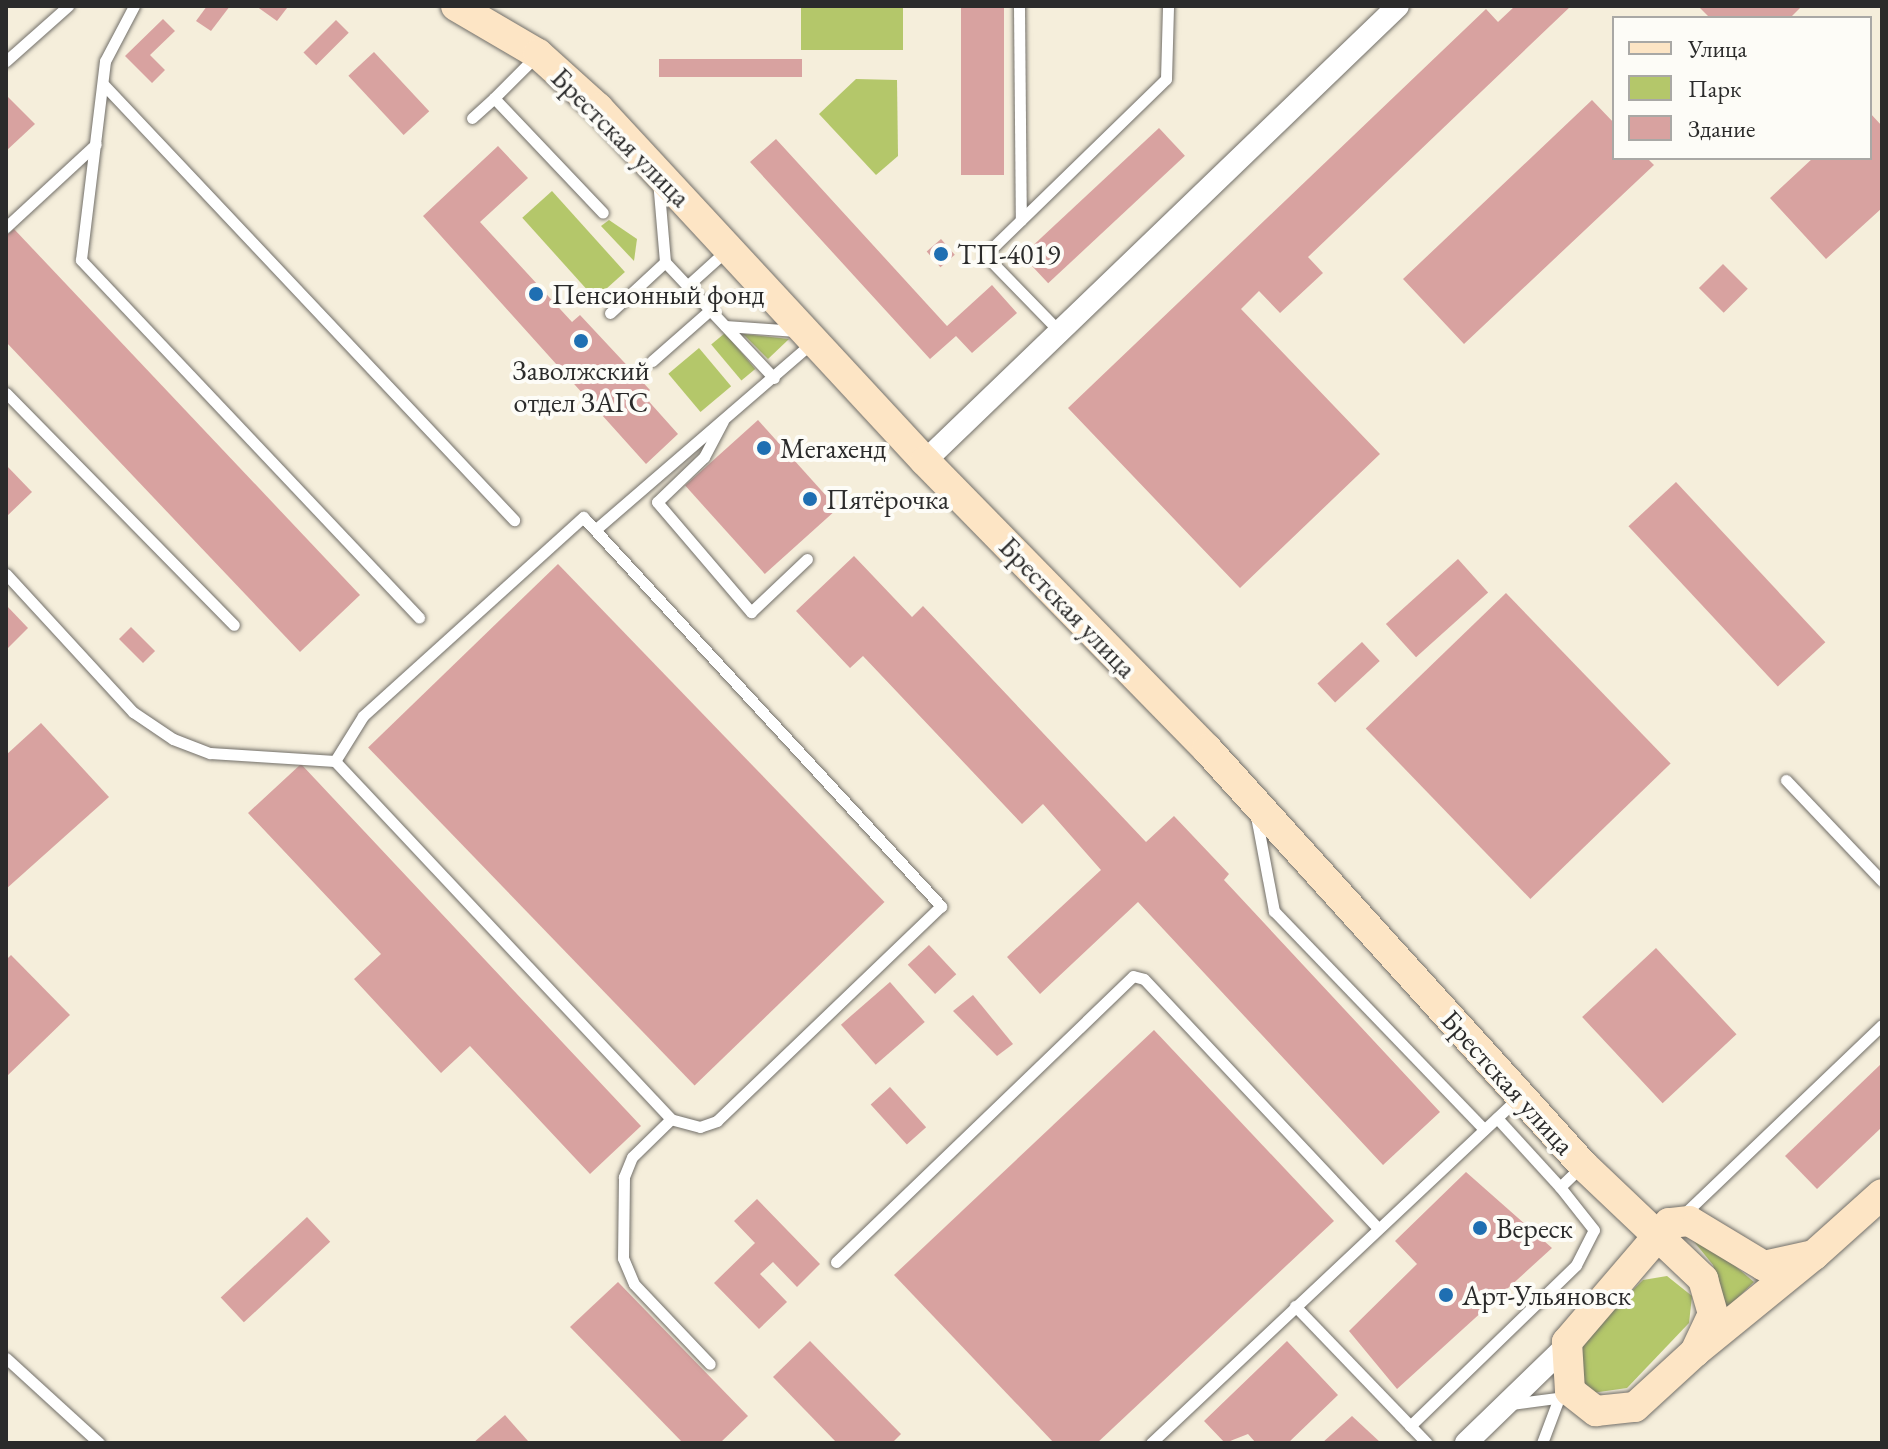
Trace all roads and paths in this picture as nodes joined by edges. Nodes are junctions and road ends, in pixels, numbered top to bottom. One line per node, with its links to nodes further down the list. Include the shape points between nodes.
1 (68, 6): 8 (lane)
2 (134, 6): 9 (lane, via 105,61)
3 (456, 6): 7 (street, Брестская улица)
4 (1019, 6): 15 (lane)
5 (1168, 6): 15 (lane, via 1166,79)
6 (1398, 6): 23 (street)
7 (538, 54): 10 (lane); 13 (street, Брестская улица)
8 (6, 61)
9 (104, 85): 12 (lane); 30 (lane)
10 (494, 98): 11 (lane); 14 (lane)
11 (472, 118)
12 (96, 144): 16 (lane); 34 (lane, via 81,260)
13 (657, 172): 17 (street, Брестская улица); 18 (lane)
14 (603, 213)
15 (1021, 220): 23 (lane, via 985,255)
16 (6, 227)
17 (729, 248): 19 (lane); 24 (street, Брестская улица)
18 (665, 262): 19 (lane); 21 (lane)
19 (687, 286): 20 (lane)
20 (710, 310): 22 (lane); 25 (lane)
21 (610, 313)
22 (725, 326): 24 (lane); 26 (lane)
23 (1058, 330): 29 (street)
24 (810, 336): 26 (lane); 29 (street, Брестская улица)
25 (652, 361)
26 (774, 378): 28 (lane)
27 (6, 393): 35 (lane)
28 (723, 421): 31 (lane); 32 (lane, via 704,457 657,502 751,612)
29 (925, 461): 38 (street, Брестская улица)
30 (514, 520)
31 (595, 530): 36 (lane, via 583,517 363,716); 43 (lane, via 941,906 717,1121 700,1127)
32 (807, 559)
33 (6, 574): 36 (lane, via 133,712 173,739 210,753)
34 (419, 617)
35 (234, 625)
36 (335, 761): 43 (lane)
37 (1786, 780): 39 (lane)
38 (1253, 799): 41 (street, Брестская улица); 44 (lane, via 1274,911)
39 (1882, 881)
40 (1882, 1025): 49 (lane)
41 (1520, 1096): 42 (lane); 45 (street, Брестская улица)
42 (1497, 1118): 44 (lane); 46 (lane)
43 (671, 1119): 56 (lane, via 632,1157 624,1177 623,1258 634,1284)
44 (1484, 1129): 48 (lane)
45 (1583, 1165): 46 (lane); 49 (street, Брестская улица)
46 (1560, 1187): 59 (lane, via 1594,1230 1576,1265)
47 (1882, 1194): 50 (street)
48 (1378, 1228): 51 (lane, via 1144,979 1133,976); 52 (lane)
49 (1667, 1228): 50 (street, via 1696,1224 1754,1263 1778,1267); 53 (street); 54 (street, Брестская улица, via 1712,1296 1709,1334)
50 (1814, 1255): 54 (street)
51 (836, 1262)
52 (1295, 1306): 59 (lane); 61 (lane)
53 (1564, 1348): 57 (street); 58 (street)
54 (1695, 1352): 57 (street, via 1625,1410 1596,1411)
55 (6, 1358): 60 (lane)
56 (710, 1364)
57 (1565, 1399): 58 (lane); 64 (lane)
58 (1506, 1404): 63 (street)
59 (1410, 1426): 62 (lane)
60 (99, 1443)
61 (1151, 1443)
62 (1427, 1443)
63 (1466, 1443)
64 (1542, 1443)

